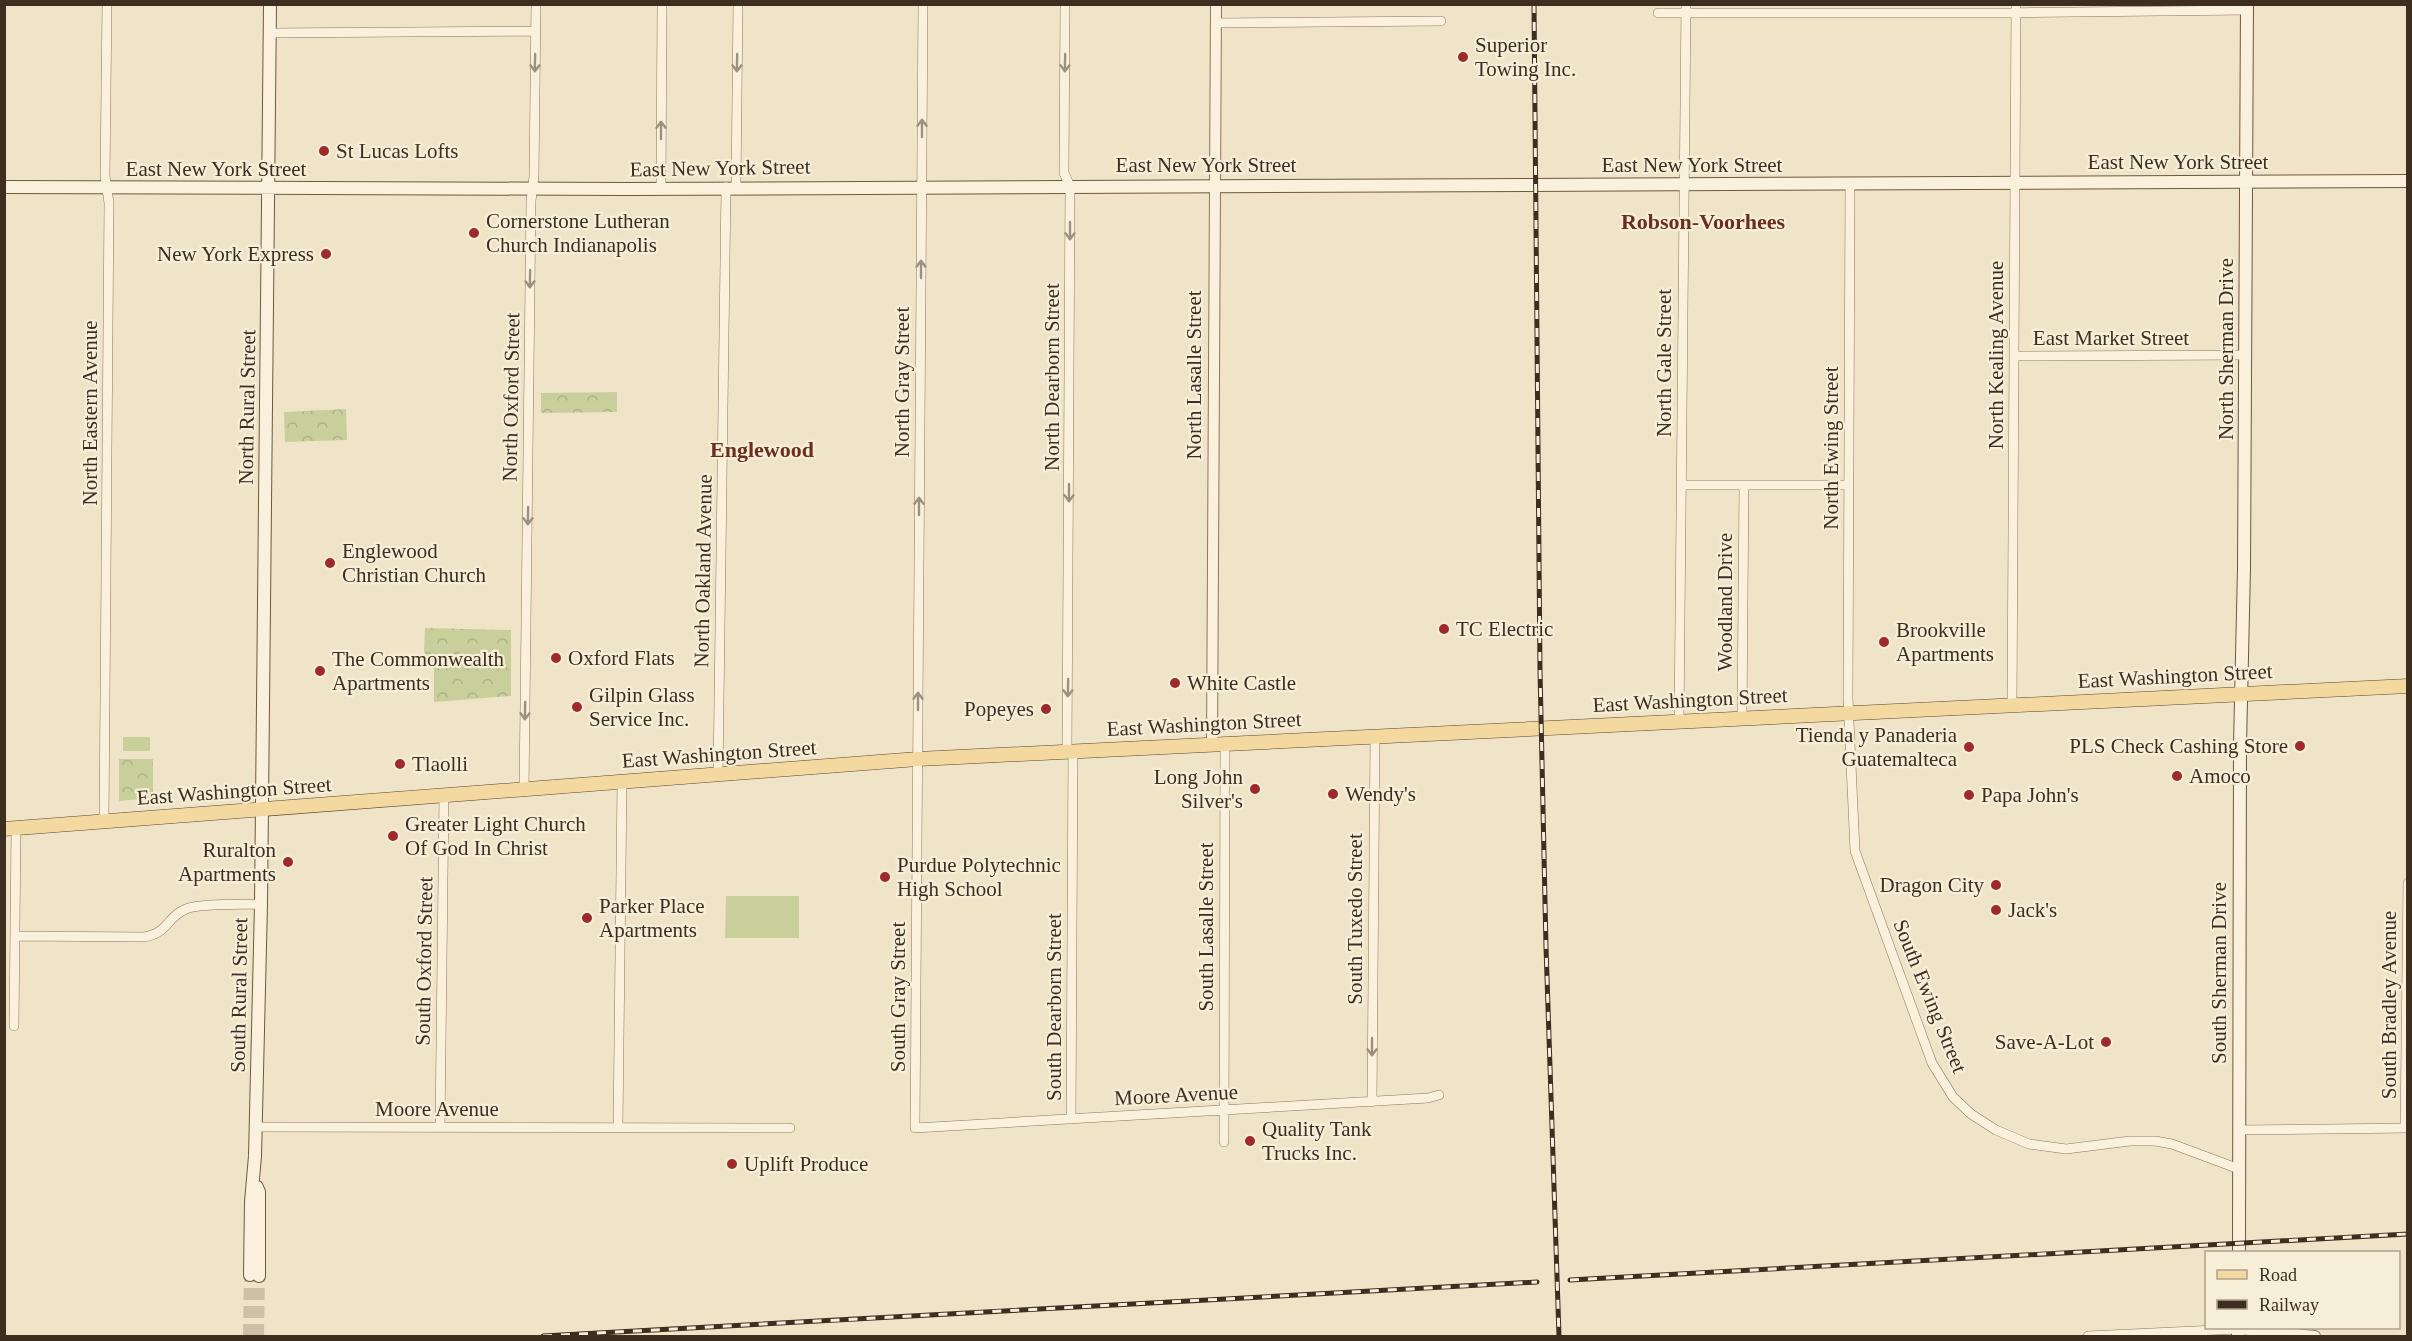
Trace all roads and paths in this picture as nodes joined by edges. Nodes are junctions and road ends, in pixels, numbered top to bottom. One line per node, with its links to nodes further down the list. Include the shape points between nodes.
1 (107, 4): 27 (street, North Eastern Avenue)
2 (270, 4): 16 (main road, North Rural Street)
3 (536, 4): 15 (street, North Oxford Street)
4 (662, 4): 29 (street, one-way to 4)
5 (738, 4): 26 (street, North Oakland Avenue, one-way to 26)
6 (923, 4): 23 (street, North Gray Street, one-way to 6)
7 (1065, 4): 24 (street, North Dearborn Street, one-way to 24, via 1064,173)
8 (1216, 4): 14 (street, North Lasalle Street)
9 (2247, 7): 11 (street); 17 (main road, North Sherman Drive)
10 (1686, 9): 11 (street); 12 (street); 22 (street, North Gale Street)
11 (2016, 9): 19 (street, North Kealing Avenue)
12 (1659, 13)
13 (1442, 21): 14 (street)
14 (1216, 23): 21 (street, North Lasalle Street)
15 (536, 31): 16 (street); 30 (street, North Oxford Street, one-way to 30)
16 (270, 33): 28 (main road, North Rural Street)
17 (2246, 181): 18 (main road, East New York Street); 19 (main road, East New York Street); 31 (main road, North Sherman Drive)
18 (2408, 181)
19 (2015, 182): 20 (main road, East New York Street); 32 (street, North Kealing Avenue)
20 (1850, 184): 22 (main road, East New York Street); 35 (street, North Ewing Street)
21 (1215, 185): 22 (main road, East New York Street); 24 (main road, East New York Street); 43 (street, North Lasalle Street)
22 (1683, 185): 33 (street, North Gale Street)
23 (921, 186): 24 (main road, East New York Street); 26 (main road, East New York Street); 45 (street, North Gray Street, one-way to 23)
24 (1070, 186): 44 (street, North Dearborn Street, one-way to 44)
25 (4, 187): 27 (main road, East New York Street)
26 (731, 187): 29 (main road, East New York Street); 46 (street, North Oakland Avenue)
27 (107, 188): 28 (main road, East New York Street); 51 (street, North Eastern Avenue)
28 (269, 188): 30 (main road, East New York Street); 50 (main road, North Rural Street)
29 (661, 188): 30 (main road, East New York Street)
30 (533, 189): 48 (street, North Oxford Street, one-way to 48)
31 (2245, 355): 32 (street, East Market Street); 37 (main road, North Sherman Drive)
32 (2014, 356): 38 (street, North Kealing Avenue)
33 (1681, 485): 34 (street); 41 (street, North Gale Street)
34 (1744, 485): 35 (street); 40 (street, Woodland Drive)
35 (1849, 485): 39 (street, North Ewing Street)
36 (2408, 686): 37 (main road, East Washington Street)
37 (2241, 694): 38 (main road, East Washington Street); 67 (main road, South Sherman Drive)
38 (2012, 705): 39 (main road, East Washington Street)
39 (1848, 713): 40 (main road, East Washington Street); 69 (street, South Ewing Street, via 1855,850 1932,1063 1953,1096 1987,1125 2029,1144 2066,1149 2148,1141 2172,1144)
40 (1742, 719): 41 (main road, East Washington Street)
41 (1679, 722): 42 (main road, East Washington Street)
42 (1375, 737): 43 (main road, East Washington Street); 58 (street, South Tuxedo Street, one-way to 58)
43 (1218, 745): 44 (main road, East Washington Street); 59 (street, South Lasalle Street)
44 (1070, 752): 45 (main road, East Washington Street); 60 (street, South Dearborn Street)
45 (918, 759): 46 (main road, East Washington Street); 65 (street, South Gray Street)
46 (718, 776): 47 (main road, East Washington Street)
47 (622, 783): 48 (main road, East Washington Street); 61 (street)
48 (524, 791): 49 (main road, East Washington Street)
49 (444, 796): 50 (main road, East Washington Street); 63 (street, South Oxford Street)
50 (262, 810): 51 (main road, East Washington Street); 54 (main road, South Rural Street)
51 (104, 822): 52 (main road, East Washington Street)
52 (10, 829): 55 (street)
53 (2408, 882): 66 (street, South Bradley Avenue)
54 (261, 904): 55 (street, via 186,909 163,930 144,937); 62 (main road, South Rural Street)
55 (15, 936): 56 (street)
56 (14, 1026)
57 (1439, 1095): 58 (street, Moore Avenue)
58 (1372, 1102): 59 (street, Moore Avenue)
59 (1223, 1110): 60 (street, Moore Avenue); 68 (street, South Lasalle Street)
60 (1071, 1119): 65 (street, Moore Avenue)
61 (618, 1126): 63 (street, Moore Avenue); 64 (street, Moore Avenue)
62 (256, 1127): 63 (street, Moore Avenue); 71 (main road, South Rural Street, via 251,1202)
63 (440, 1127)
64 (790, 1128)
65 (915, 1128)
66 (2406, 1128): 67 (street)
67 (2239, 1130): 69 (main road, South Sherman Drive)
68 (1224, 1142)
69 (2239, 1169): 70 (main road, South Sherman Drive)
70 (2239, 1251)
71 (254, 1275)
72 (2238, 1331): 73 (street); 74 (street)
73 (2088, 1336)
74 (2315, 1336)

